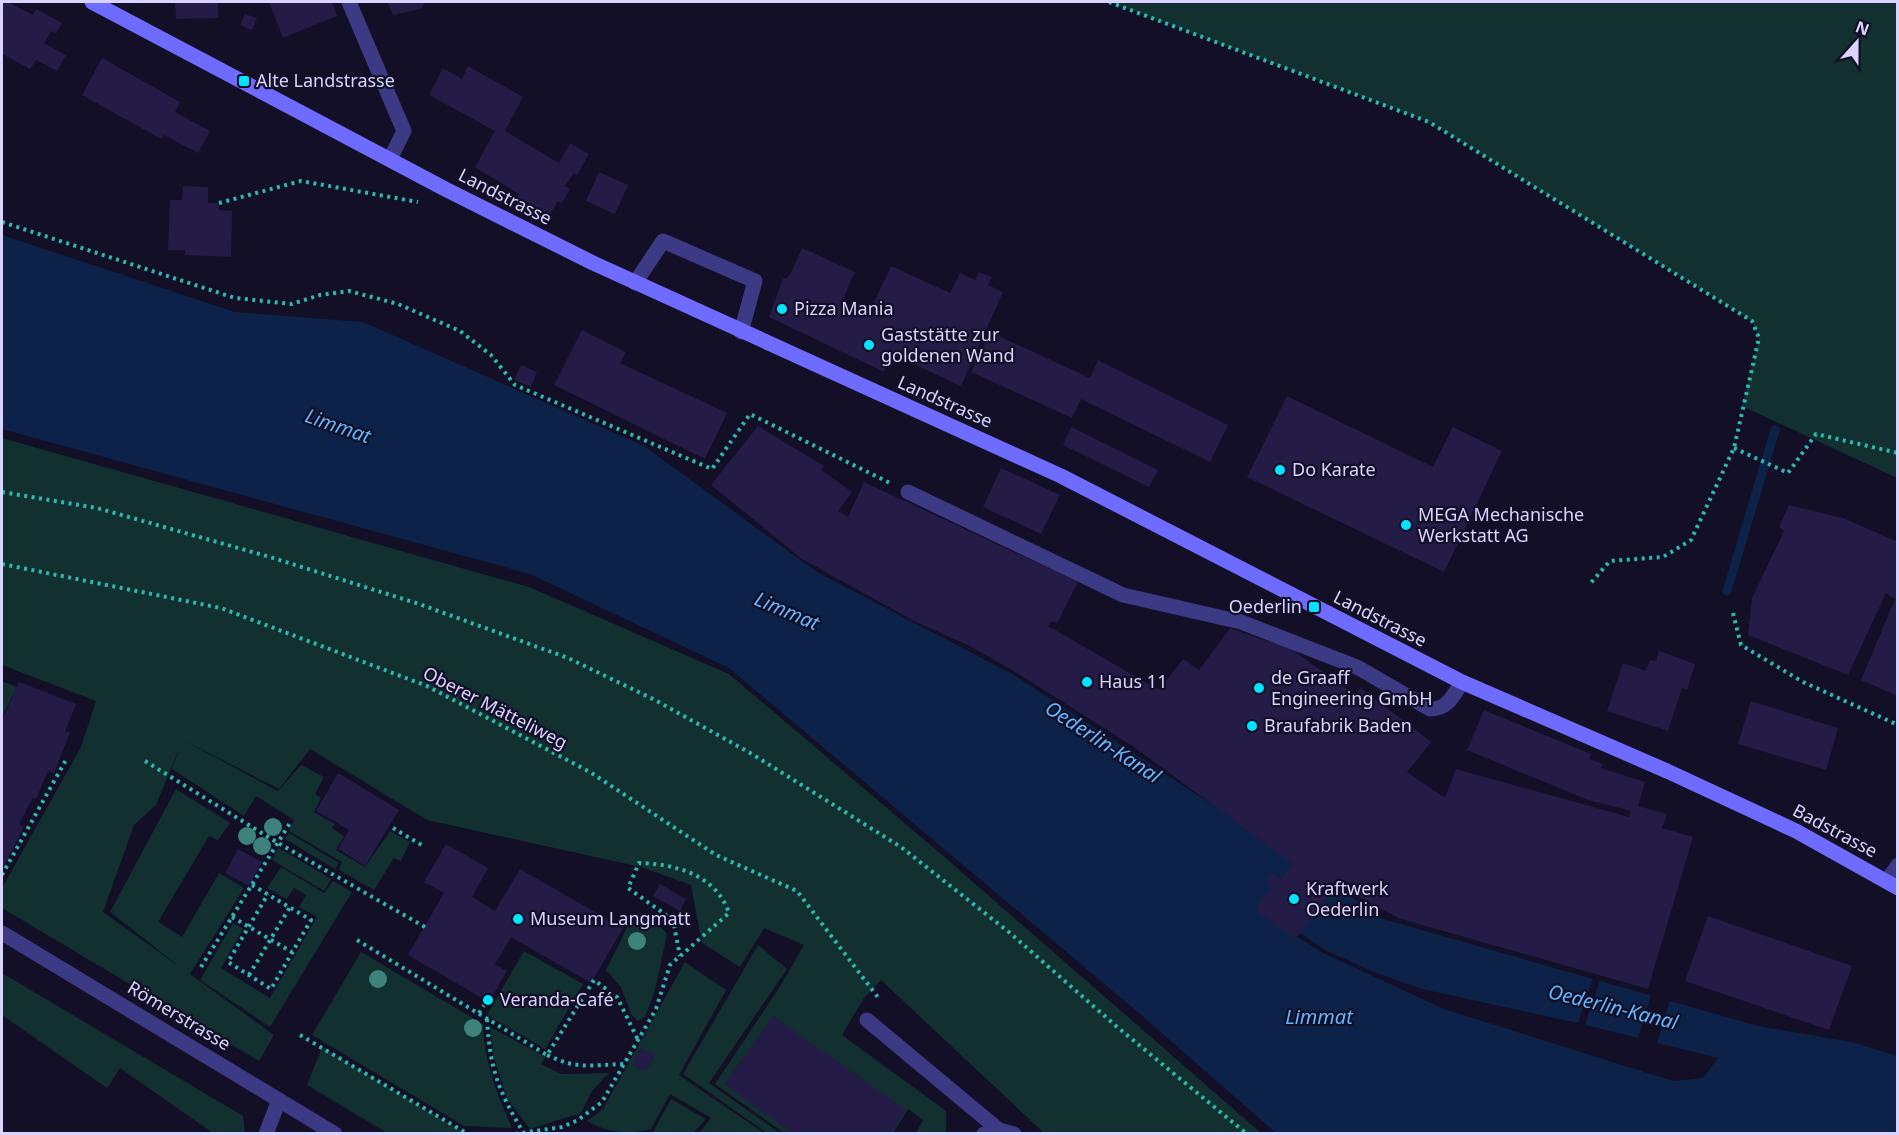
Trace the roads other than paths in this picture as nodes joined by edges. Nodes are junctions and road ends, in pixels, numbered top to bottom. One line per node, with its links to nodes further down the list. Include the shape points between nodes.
1 (92, 2): 3 (main road, Landstrasse)
2 (349, 2): 3 (street, via 404,131)
3 (391, 158): 4 (main road, Landstrasse)
4 (635, 283): 5 (main road, Landstrasse); 5 (street, via 663,241 755,281)
5 (741, 332): 7 (main road, Landstrasse, via 1061,476)
6 (908, 492): 7 (street, via 1123,596 1241,622 1357,667 1430,709 1441,709)
7 (1462, 682): 8 (main road, Landstrasse)
8 (1754, 811): 10 (main road, Badstrasse)
9 (1898, 865): 10 (street)
10 (1892, 885)
11 (2, 933): 13 (street, Römerstrasse)
12 (867, 1020): 14 (street)
13 (279, 1100): 15 (street); 16 (street, Römerstrasse)
14 (1007, 1132): 17 (street)
15 (266, 1134)
16 (335, 1134)
17 (984, 1134)

